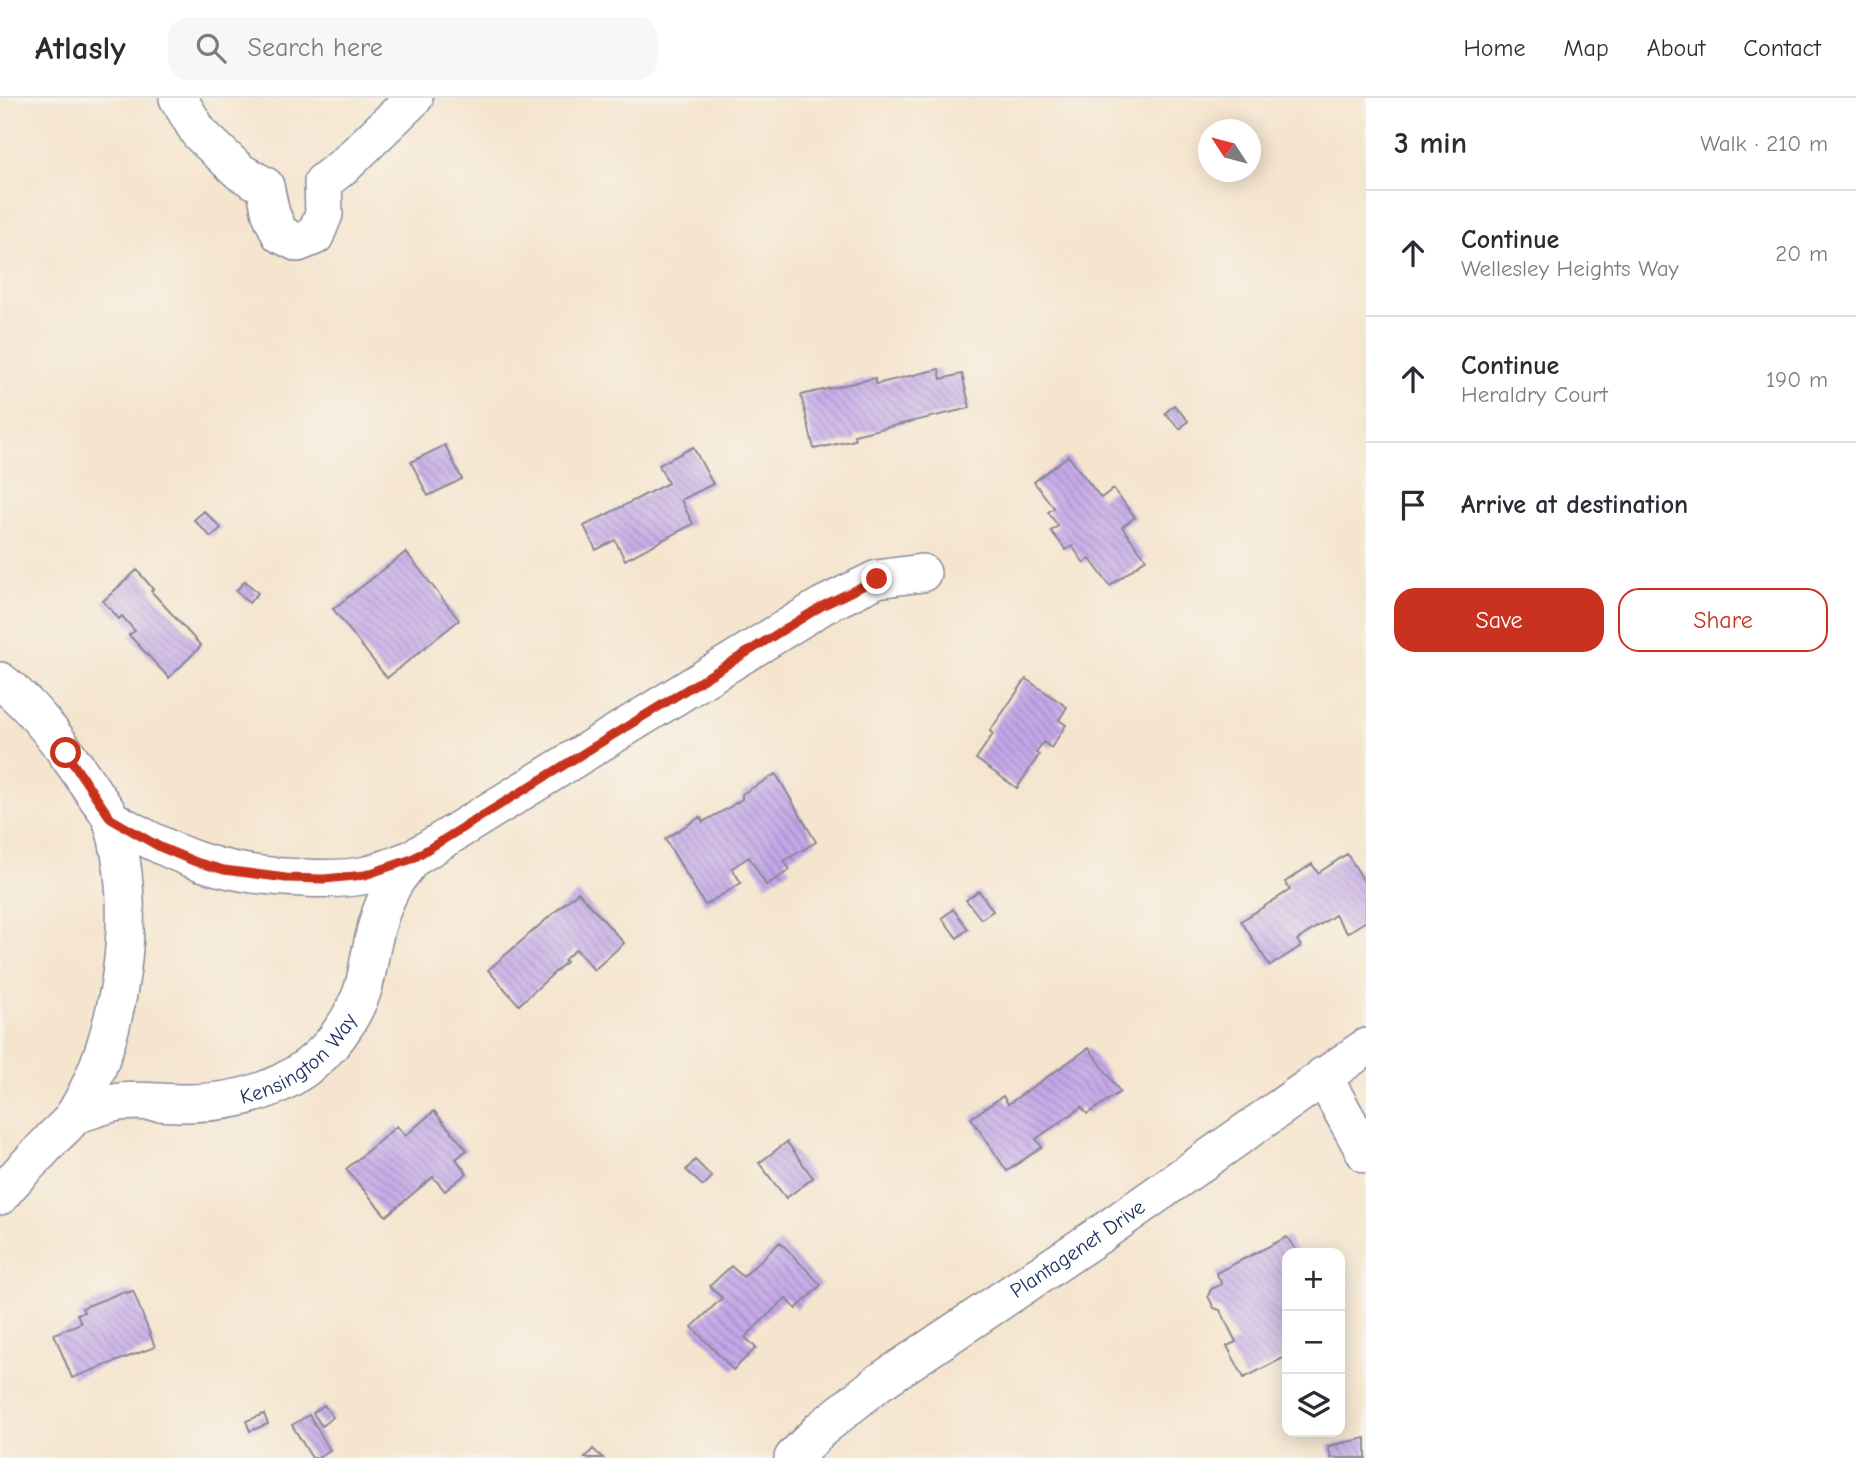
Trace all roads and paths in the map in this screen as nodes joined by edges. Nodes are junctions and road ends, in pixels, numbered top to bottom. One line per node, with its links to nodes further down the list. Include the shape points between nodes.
1 (178, 98): 4 (street, via 199,133 240,172)
2 (414, 98): 3 (street)
3 (323, 181): 4 (street, via 295,187); 4 (street, via 324,214 315,236 298,243 280,234)
4 (265, 186)
5 (922, 573): 8 (street, via 877,579 822,606)
6 (0, 681): 7 (street, via 42,722)
7 (111, 819): 8 (street, via 160,847 224,870 324,879 365,875); 11 (street, via 123,873 118,999 98,1067)
8 (412, 859): 11 (street, Kensington Way, via 393,885 360,997 321,1057 285,1082 249,1097 187,1104 117,1102)
9 (1366, 1047): 10 (street, Plantagenet Drive)
10 (1323, 1076): 12 (street); 14 (street, Plantagenet Drive, via 1102,1233 878,1383)
11 (74, 1115): 13 (street)
12 (1366, 1154)
13 (0, 1196)
14 (793, 1458)

